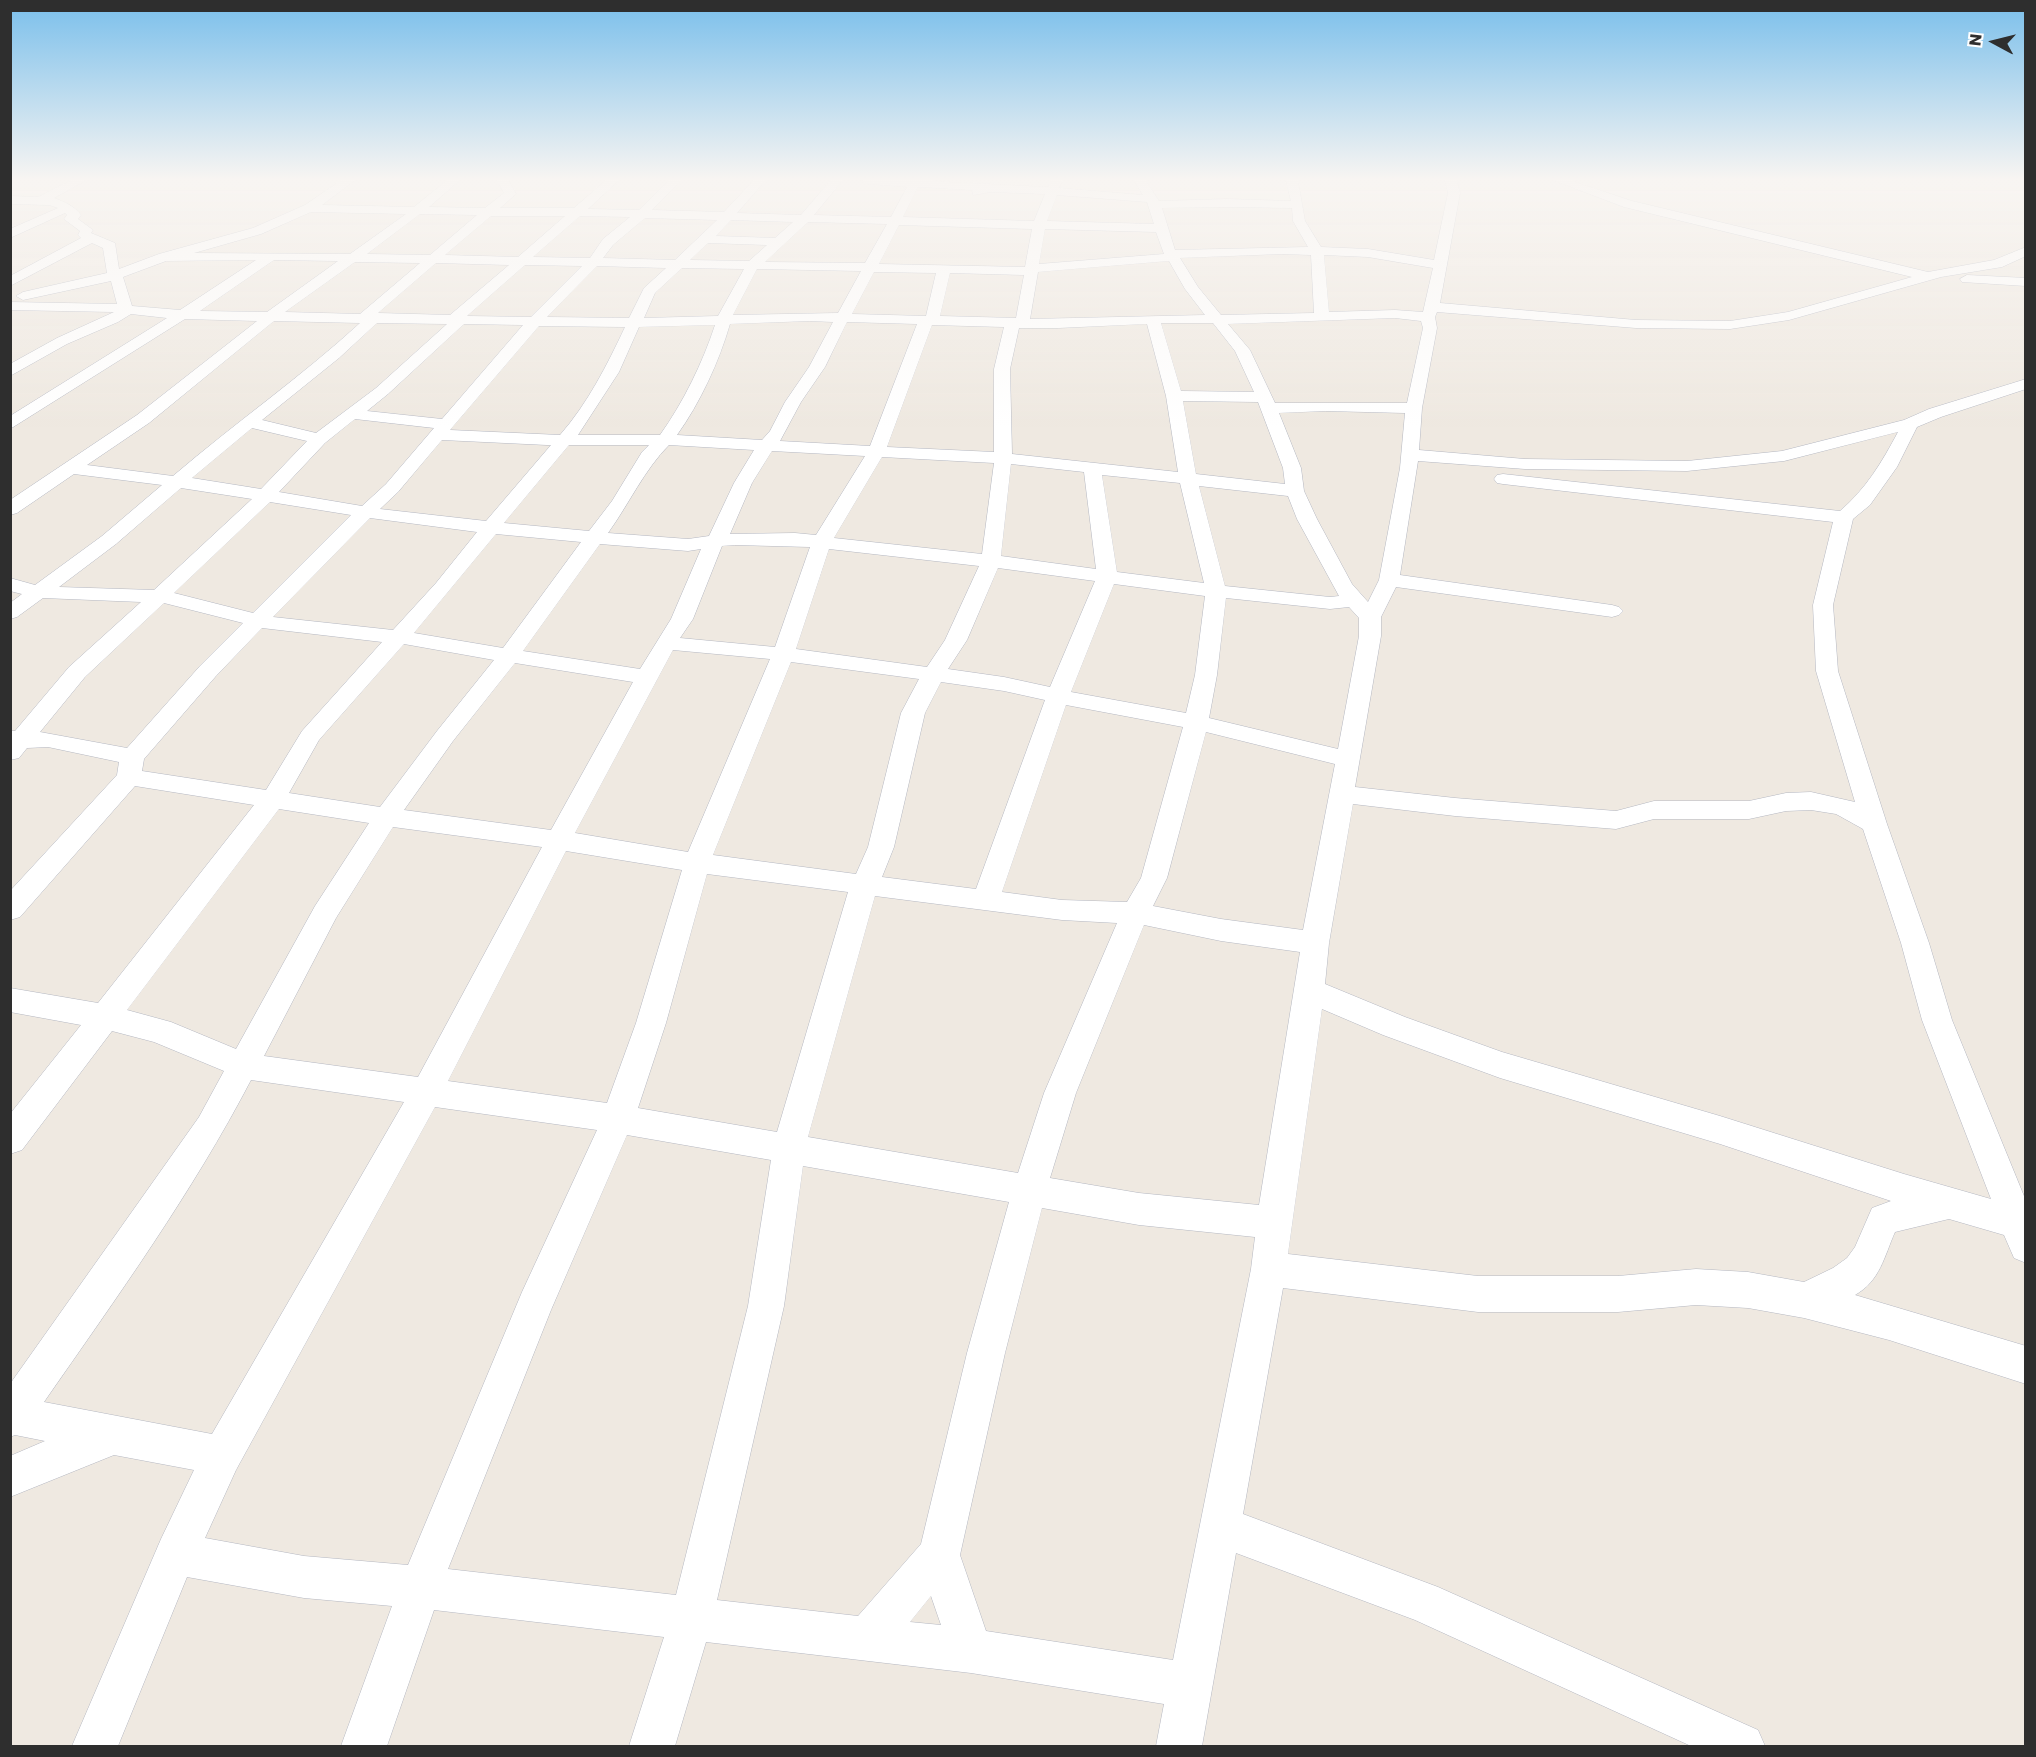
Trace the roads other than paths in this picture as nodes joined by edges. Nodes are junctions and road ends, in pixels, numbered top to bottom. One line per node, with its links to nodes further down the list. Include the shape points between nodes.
1 (45, 263): 27 (street)
2 (109, 263): 25 (street)
3 (148, 263): 25 (street)
4 (262, 263): 34 (street)
5 (345, 263): 35 (street)
6 (426, 263): 37 (street)
7 (518, 263): 39 (street)
8 (591, 263): 43 (street)
9 (636, 263): 19 (street)
10 (755, 263): 20 (street)
11 (871, 263): 23 (street)
12 (1031, 263): 24 (street)
13 (1048, 263): 24 (street)
14 (1179, 263): 42 (street, via 1192,289)
15 (1318, 263): 38 (street)
16 (1428, 263): 21 (street)
17 (1872, 263): 26 (street)
18 (1997, 263): 26 (street)
19 (680, 264): 20 (street); 46 (street, via 649,291)
20 (753, 265): 23 (street); 40 (street)
21 (1440, 265): 33 (street)
22 (950, 266): 23 (street); 24 (street); 44 (street)
23 (868, 268): 36 (street)
24 (1030, 270): 47 (street)
25 (114, 276): 29 (street); 32 (street)
26 (1930, 277): 28 (street); 33 (street, via 1789,316 1730,325 1636,324 1544,315)
27 (10, 282)
28 (2025, 282)
29 (10, 299)
30 (10, 306): 31 (street)
31 (42, 309): 32 (street); 45 (street)
32 (127, 310): 34 (street); 48 (street)
33 (1430, 312): 38 (street); 52 (street)
34 (183, 315): 35 (street); 55 (street)
35 (272, 316): 37 (street); 65 (street, via 143,419)
36 (844, 316): 40 (street); 44 (street); 61 (street)
37 (370, 317): 39 (street); 54 (street, via 334,355)
38 (1322, 317): 42 (street)
39 (458, 319): 43 (street); 53 (street, via 382,391)
40 (723, 319): 46 (street); 60 (street, via 696,388)
41 (1153, 319): 42 (street); 47 (street); 50 (street)
42 (1218, 320): 51 (street, via 1242,350)
43 (535, 321): 46 (street); 57 (street)
44 (929, 321): 47 (street); 62 (street)
45 (18, 322)
46 (635, 323): 59 (street, via 611,372)
47 (1017, 324): 63 (street, via 1002,369)
48 (10, 371)
49 (2025, 384): 56 (street)
50 (1174, 396): 51 (street); 67 (street)
51 (1266, 403): 52 (street); 69 (street, via 1292,468)
52 (1414, 408): 64 (street)
53 (351, 414): 57 (street); 58 (street)
54 (249, 422): 58 (street); 68 (street)
55 (10, 423)
56 (1910, 424): 64 (street, via 1784,456 1687,466); 73 (street, via 1891,463)
57 (442, 430): 59 (street); 72 (street)
58 (319, 439): 70 (street)
59 (564, 440): 60 (street); 74 (street)
60 (665, 440): 61 (street); 75 (street, via 648,456)
61 (768, 444): 62 (street); 77 (street, via 743,483)
62 (876, 452): 63 (street); 76 (street)
63 (1003, 458): 66 (street); 78 (street)
64 (1410, 462): 73 (street); 80 (street)
65 (71, 468): 68 (street); 71 (street)
66 (1092, 468): 67 (street); 79 (street)
67 (1188, 478): 69 (street); 82 (street)
68 (177, 482): 70 (street); 83 (street, via 109,540)
69 (1295, 491): 85 (street, via 1343,586)
70 (265, 497): 72 (street); 84 (street)
71 (10, 508)
72 (365, 513): 74 (street); 88 (street)
73 (1845, 518): 103 (street, via 1823,605 1827,671)
74 (492, 527): 75 (street); 89 (street)
75 (594, 537): 77 (street); 92 (street)
76 (821, 543): 77 (street, via 735,539); 78 (street); 91 (street)
77 (714, 544): 90 (street, via 682,619)
78 (991, 561): 79 (street); 93 (street, via 956,639)
79 (1107, 576): 82 (street); 95 (street)
80 (1389, 580): 85 (street); 86 (street)
81 (10, 584): 83 (street)
82 (1216, 591): 85 (street); 96 (street, via 1206,675)
83 (37, 592): 84 (street); 87 (street)
84 (158, 596): 88 (street); 97 (street, via 77,672)
85 (1362, 609): 98 (street, via 1370,636)
86 (1612, 611)
87 (10, 613)
88 (259, 621): 89 (street); 99 (street, via 208,671)
89 (400, 637): 92 (street); 101 (street, via 310,736)
90 (666, 643): 91 (street); 94 (street)
91 (783, 654): 93 (street); 105 (street)
92 (509, 657): 94 (street); 102 (street)
93 (933, 675): 95 (street); 106 (street, via 913,713 881,847)
94 (647, 676): 104 (street)
95 (1058, 695): 96 (street); 107 (street)
96 (1195, 722): 98 (street); 109 (street, via 1154,878)
97 (14, 743): 99 (street, via 48,738)
98 (1348, 759): 100 (street)
99 (130, 767): 101 (street); 108 (street)
100 (1342, 794): 103 (street, via 1616,820 1654,810 1749,810 1811,801 1842,806); 110 (street)
101 (272, 800): 102 (street); 113 (street)
102 (386, 817): 104 (street); 114 (street, via 325,913)
103 (1874, 824): 122 (street, via 1937,1020)
104 (559, 840): 105 (street); 115 (street)
105 (697, 863): 106 (street); 116 (street, via 651,1023)
106 (864, 886): 107 (street); 118 (street)
107 (985, 901): 109 (street)
108 (10, 910)
109 (1135, 913): 110 (street); 119 (street, via 1060,1093)
110 (1315, 943): 111 (street)
111 (1311, 991): 120 (street, via 1500,1065); 121 (street)
112 (10, 1000): 113 (street)
113 (106, 1017): 114 (street, via 160,1031); 117 (street)
114 (244, 1066): 115 (street); 126 (street, via 203,1137)
115 (426, 1093): 116 (street); 128 (street)
116 (618, 1119): 118 (street); 133 (street, via 536,1305)
117 (10, 1140)
118 (789, 1148): 119 (street); 134 (street, via 766,1306)
119 (1029, 1191): 121 (street, via 1139,1209); 132 (street)
120 (1948, 1203): 122 (street); 124 (street, via 1884,1219 1863,1266 1850,1277)
121 (1273, 1223): 123 (street)
122 (2021, 1235)
123 (1269, 1269): 124 (street, via 1478,1294 1618,1294 1696,1287 1748,1290); 130 (street)
124 (1804, 1300): 125 (street)
125 (2025, 1365)
126 (11, 1416): 127 (street)
127 (114, 1435): 128 (street); 129 (street)
128 (222, 1456): 131 (street)
129 (10, 1477)
130 (1221, 1526): 137 (street); 138 (street, via 1422,1602)
131 (176, 1554): 133 (street, via 303,1577); 139 (street)
132 (939, 1555): 135 (street); 136 (street)
133 (420, 1587): 134 (street); 140 (street)
134 (691, 1620): 135 (street); 141 (street)
135 (867, 1639): 136 (street)
136 (971, 1651): 137 (street)
137 (1189, 1685): 142 (street)
138 (1719, 1741)
139 (95, 1746)
140 (364, 1746)
141 (652, 1746)
142 (1179, 1746)

